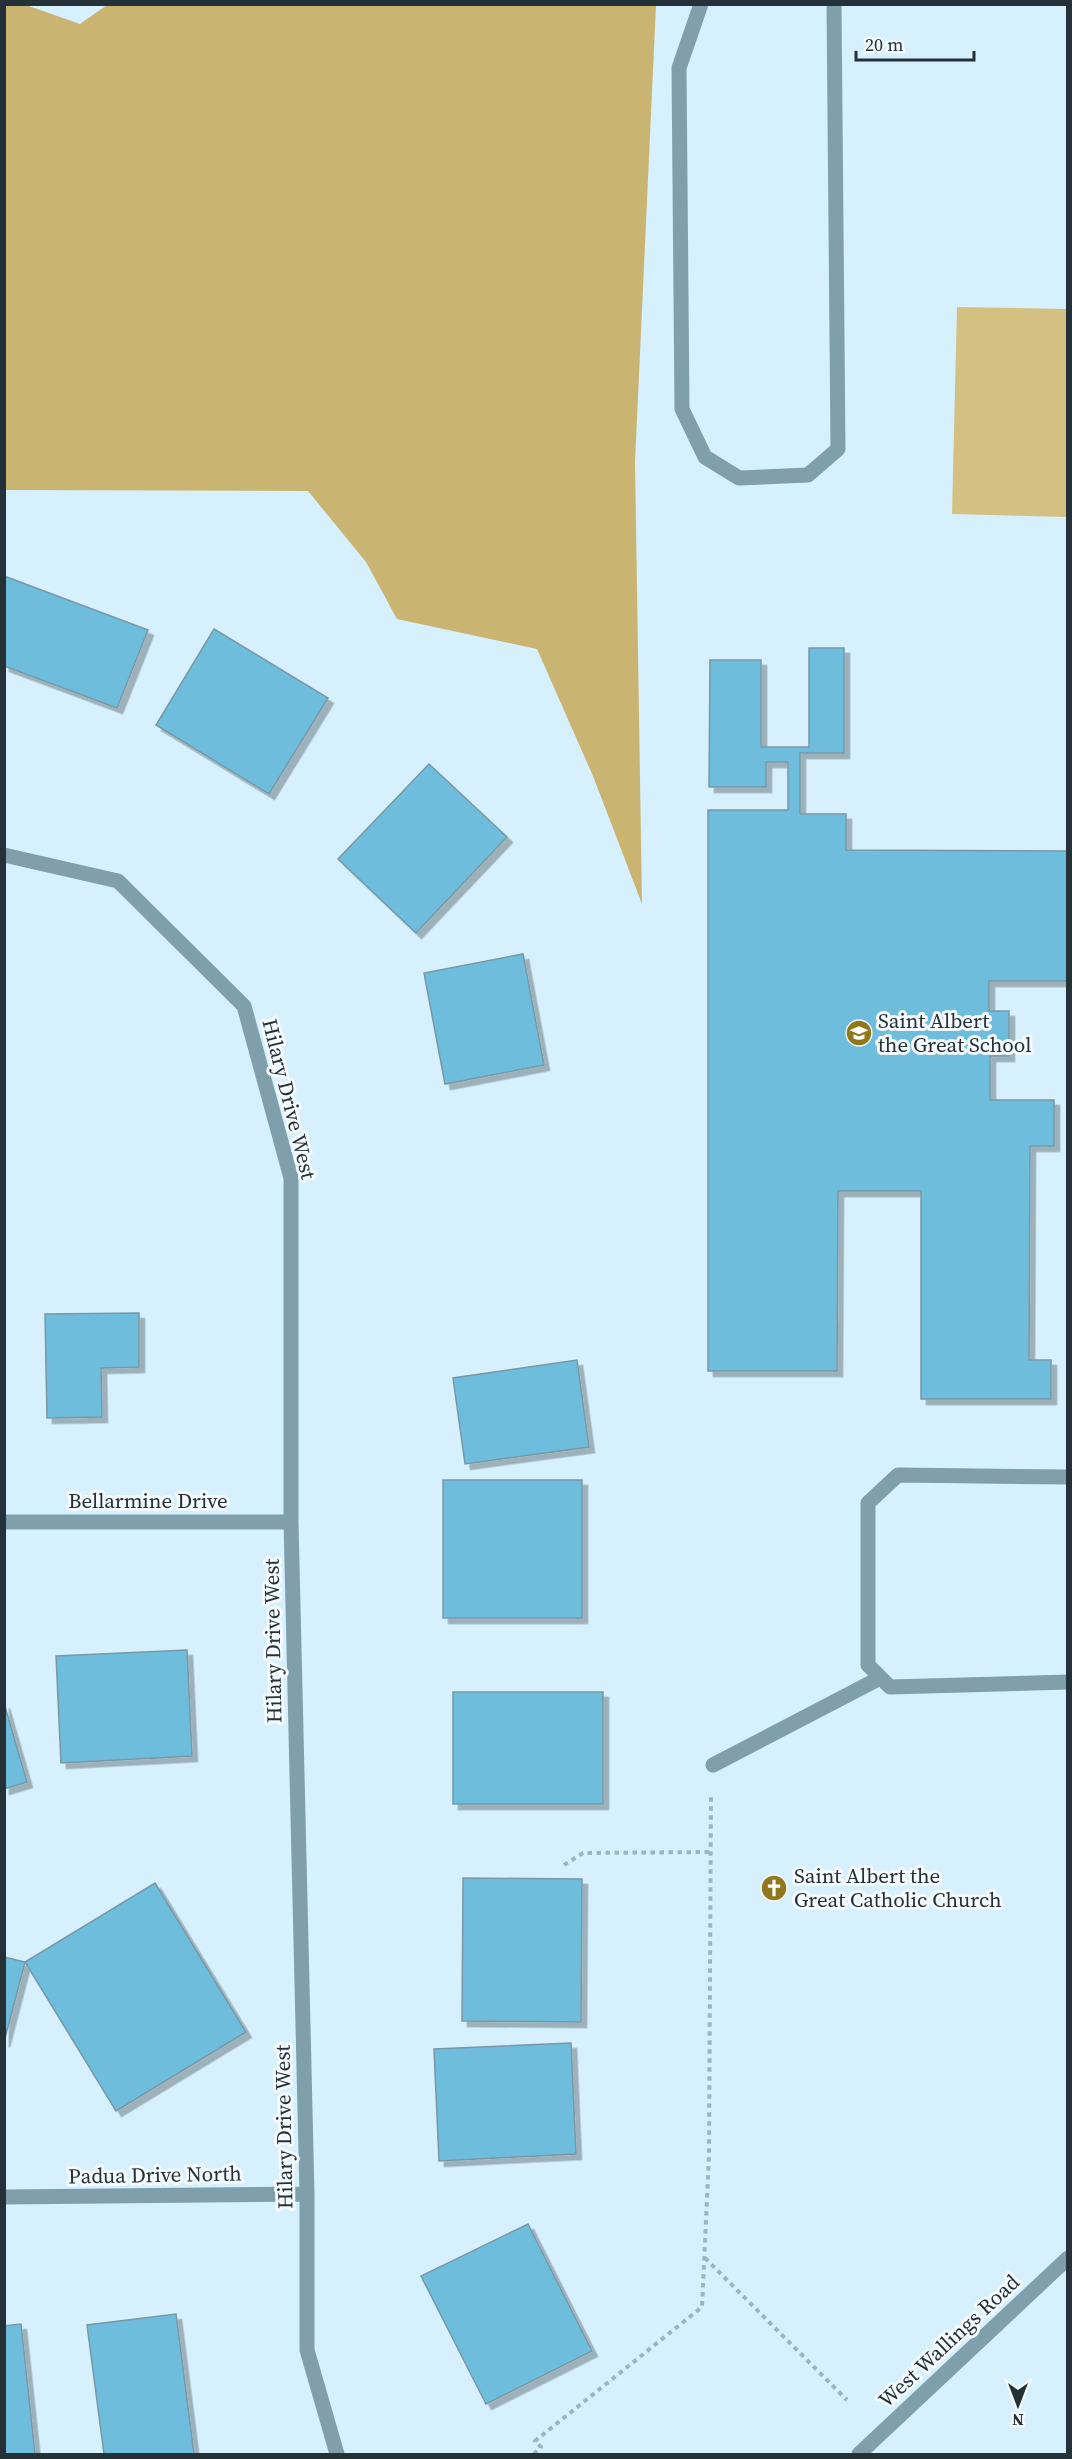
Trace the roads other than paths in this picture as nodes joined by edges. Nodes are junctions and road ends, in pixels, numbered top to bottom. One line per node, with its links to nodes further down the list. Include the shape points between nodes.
1 (701, 4): 2 (street, via 680,68 682,409 705,457 739,478 808,475 838,448)
2 (834, 4)
3 (4, 855): 6 (street, Hilary Drive West, via 118,881 244,1006 291,1178)
4 (1068, 1477): 7 (street, via 898,1475 868,1503 868,1665)
5 (4, 1522): 6 (street, Bellarmine Drive)
6 (291, 1522): 10 (street, Hilary Drive West)
7 (880, 1678): 8 (street, via 890,1687); 9 (street)
8 (1068, 1682)
9 (713, 1765)
10 (307, 2194): 11 (street, Padua Drive North); 13 (street, Hilary Drive West, via 307,2350)
11 (4, 2197)
12 (1068, 2258): 14 (street, West Wallings Road)
13 (336, 2454)
14 (859, 2454)

